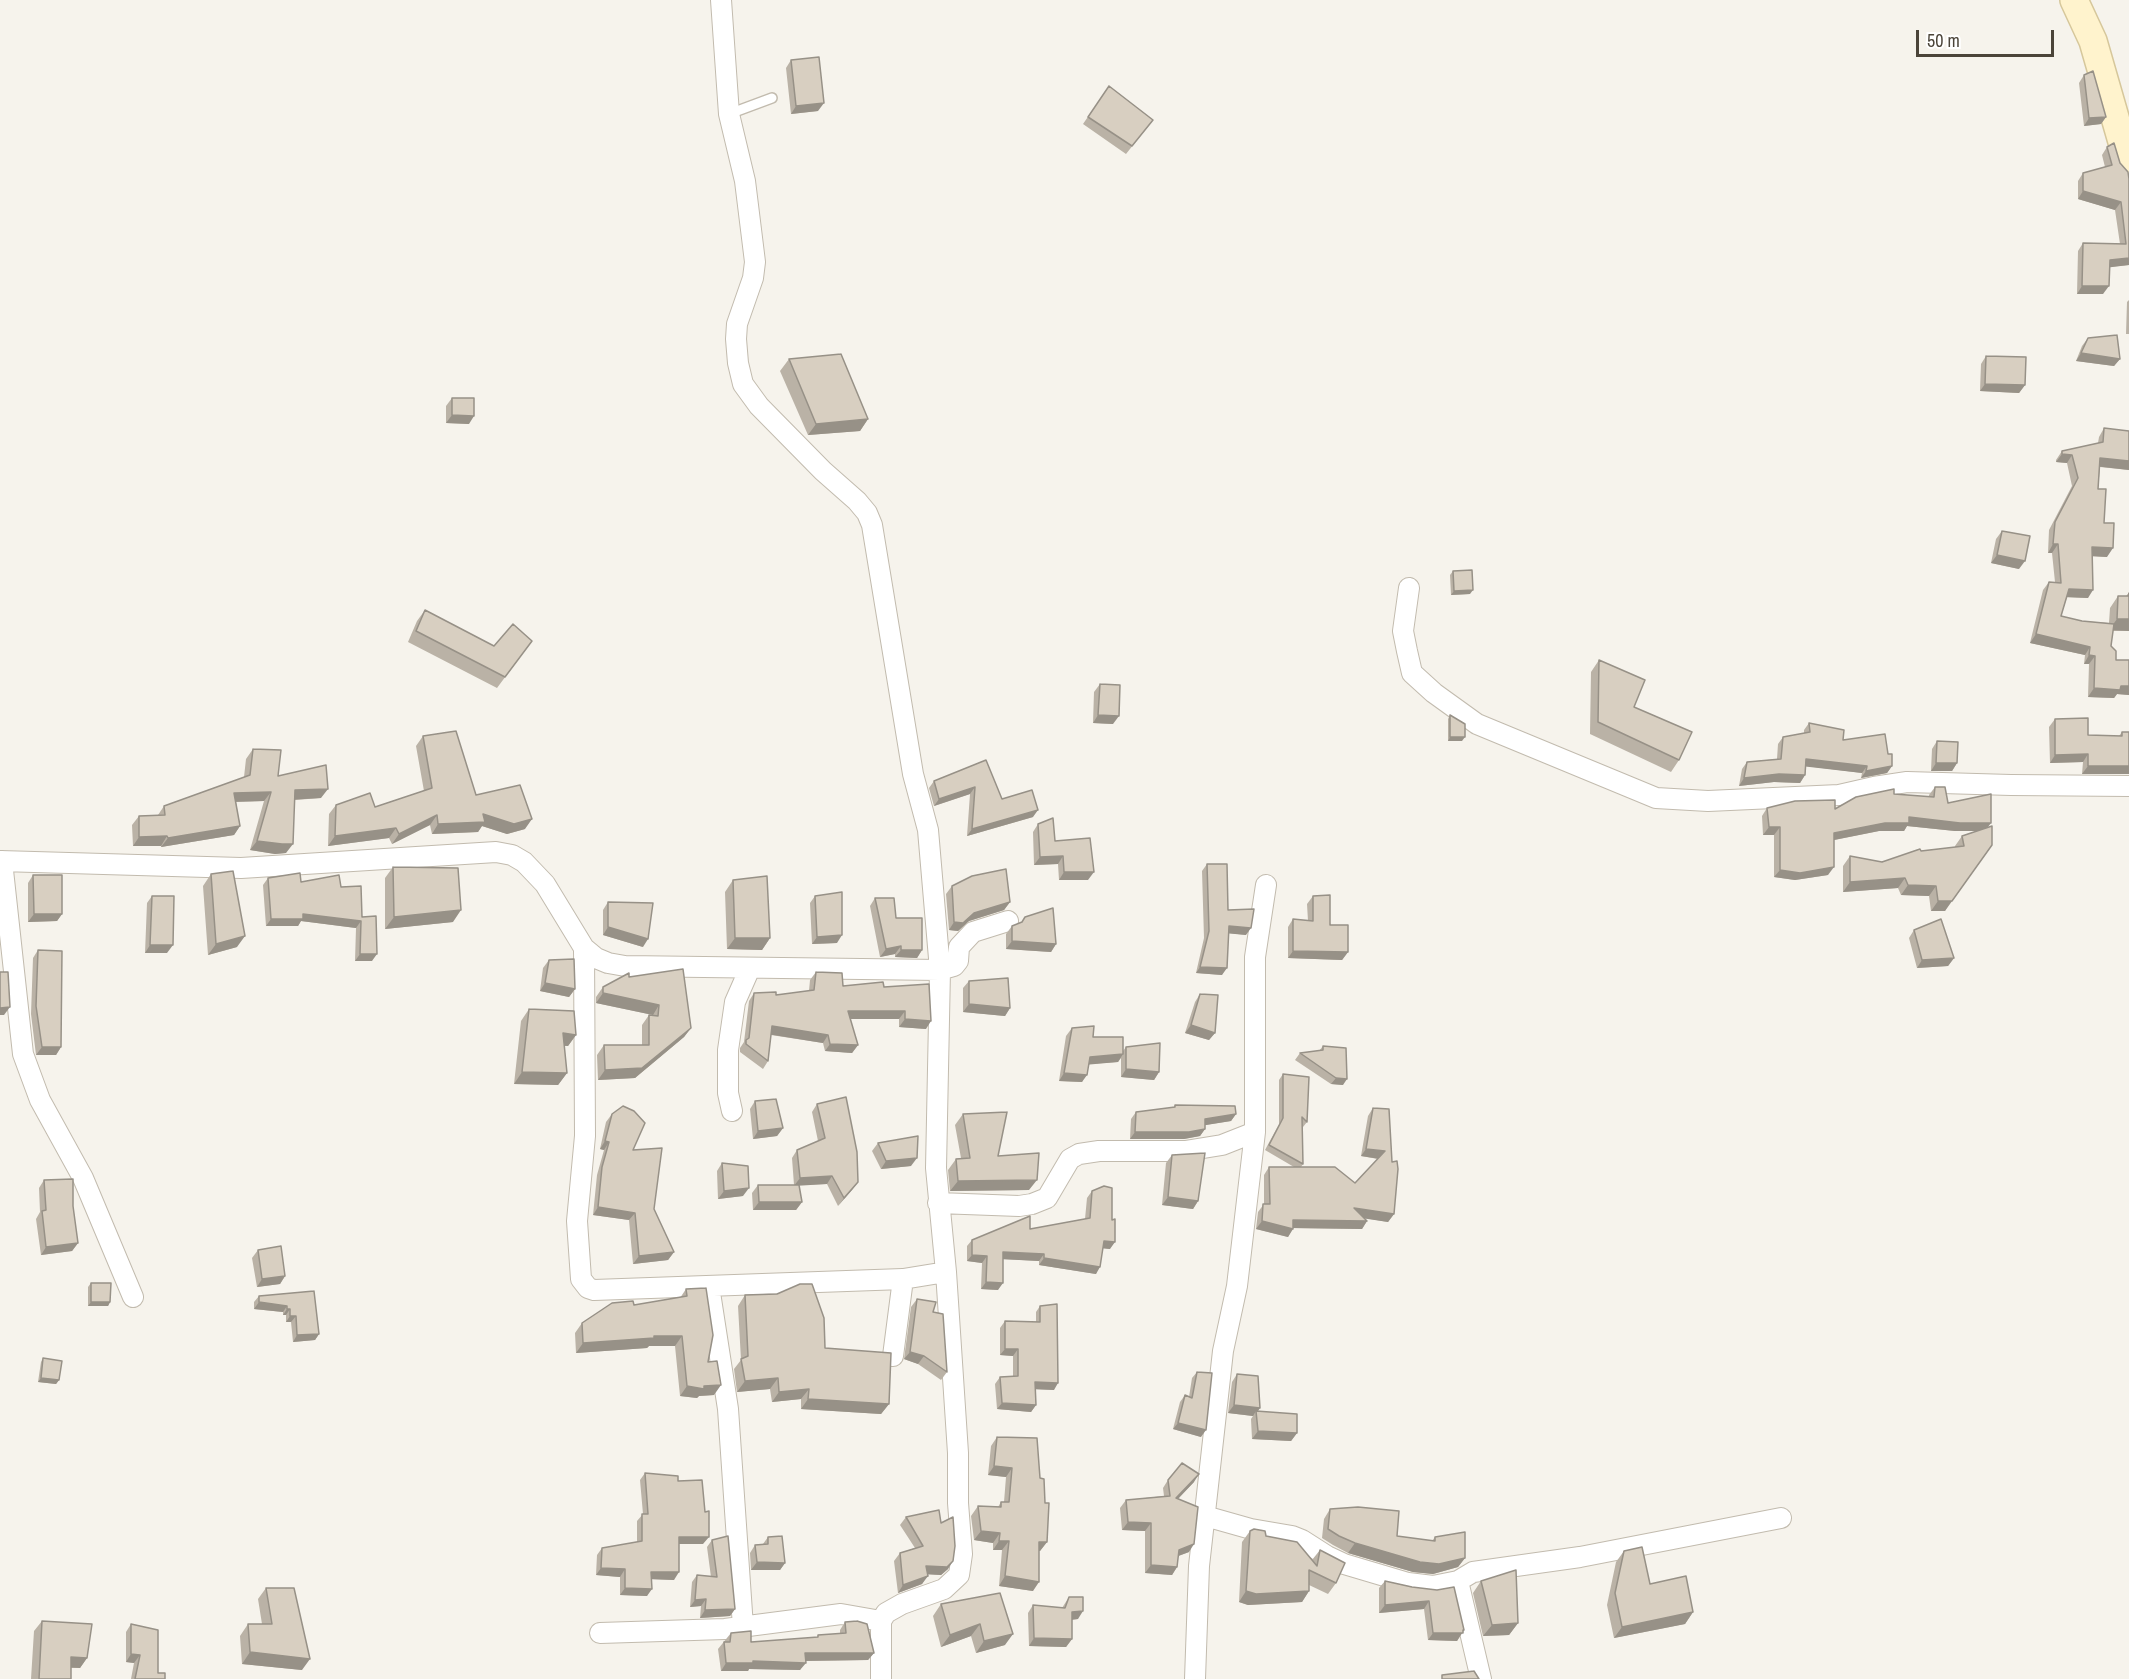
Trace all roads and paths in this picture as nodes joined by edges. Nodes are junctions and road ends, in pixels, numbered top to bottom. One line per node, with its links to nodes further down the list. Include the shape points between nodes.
1 (721, 0): 4 (street)
2 (2074, 0): 5 (street, via 2093,41)
3 (772, 98): 4 (lane)
4 (729, 114): 13 (street, via 745,181 755,262 750,292 737,324 743,384 759,406 857,501 872,525 913,774 928,830)
5 (2129, 166)
6 (1409, 588): 7 (street, via 1403,631 1412,673 1434,693 1477,724 1656,798 1708,801 1839,795 1907,782)
7 (2129, 786)
8 (1, 861): 11 (street, via 241,868 496,852 524,862 545,884); 20 (street, via 23,1054 40,1100 83,1178)
9 (1266, 885): 15 (street, via 1254,957)
10 (1008, 921): 13 (street, via 973,932 959,947 954,966)
11 (584, 948): 12 (street, via 596,958 625,966); 19 (street, via 585,1136 577,1221 581,1280 594,1290)
12 (750, 968): 13 (street); 14 (street, via 735,1002 728,1050)
13 (940, 970): 16 (street)
14 (732, 1111)
15 (1254, 1132): 16 (street, via 1222,1145 1185,1151 1079,1154 1070,1159 1047,1198 1032,1204); 22 (street, via 1237,1286 1223,1351)
16 (938, 1203): 17 (street)
17 (946, 1272): 18 (street); 25 (street, via 958,1453 962,1554 959,1575 944,1589 902,1604 886,1613)
18 (903, 1279): 19 (street); 21 (street)
19 (709, 1286): 26 (street, via 728,1409)
20 (133, 1297)
21 (893, 1356)
22 (1205, 1516): 24 (street, via 1302,1539 1344,1564 1408,1583 1433,1586); 29 (street)
23 (1781, 1518): 24 (street, via 1580,1557 1473,1572)
24 (1458, 1581): 30 (street)
25 (881, 1621): 26 (street, via 841,1614); 28 (street)
26 (743, 1627): 27 (street)
27 (600, 1633)
28 (881, 1679)
29 (1195, 1679)
30 (1481, 1679)

